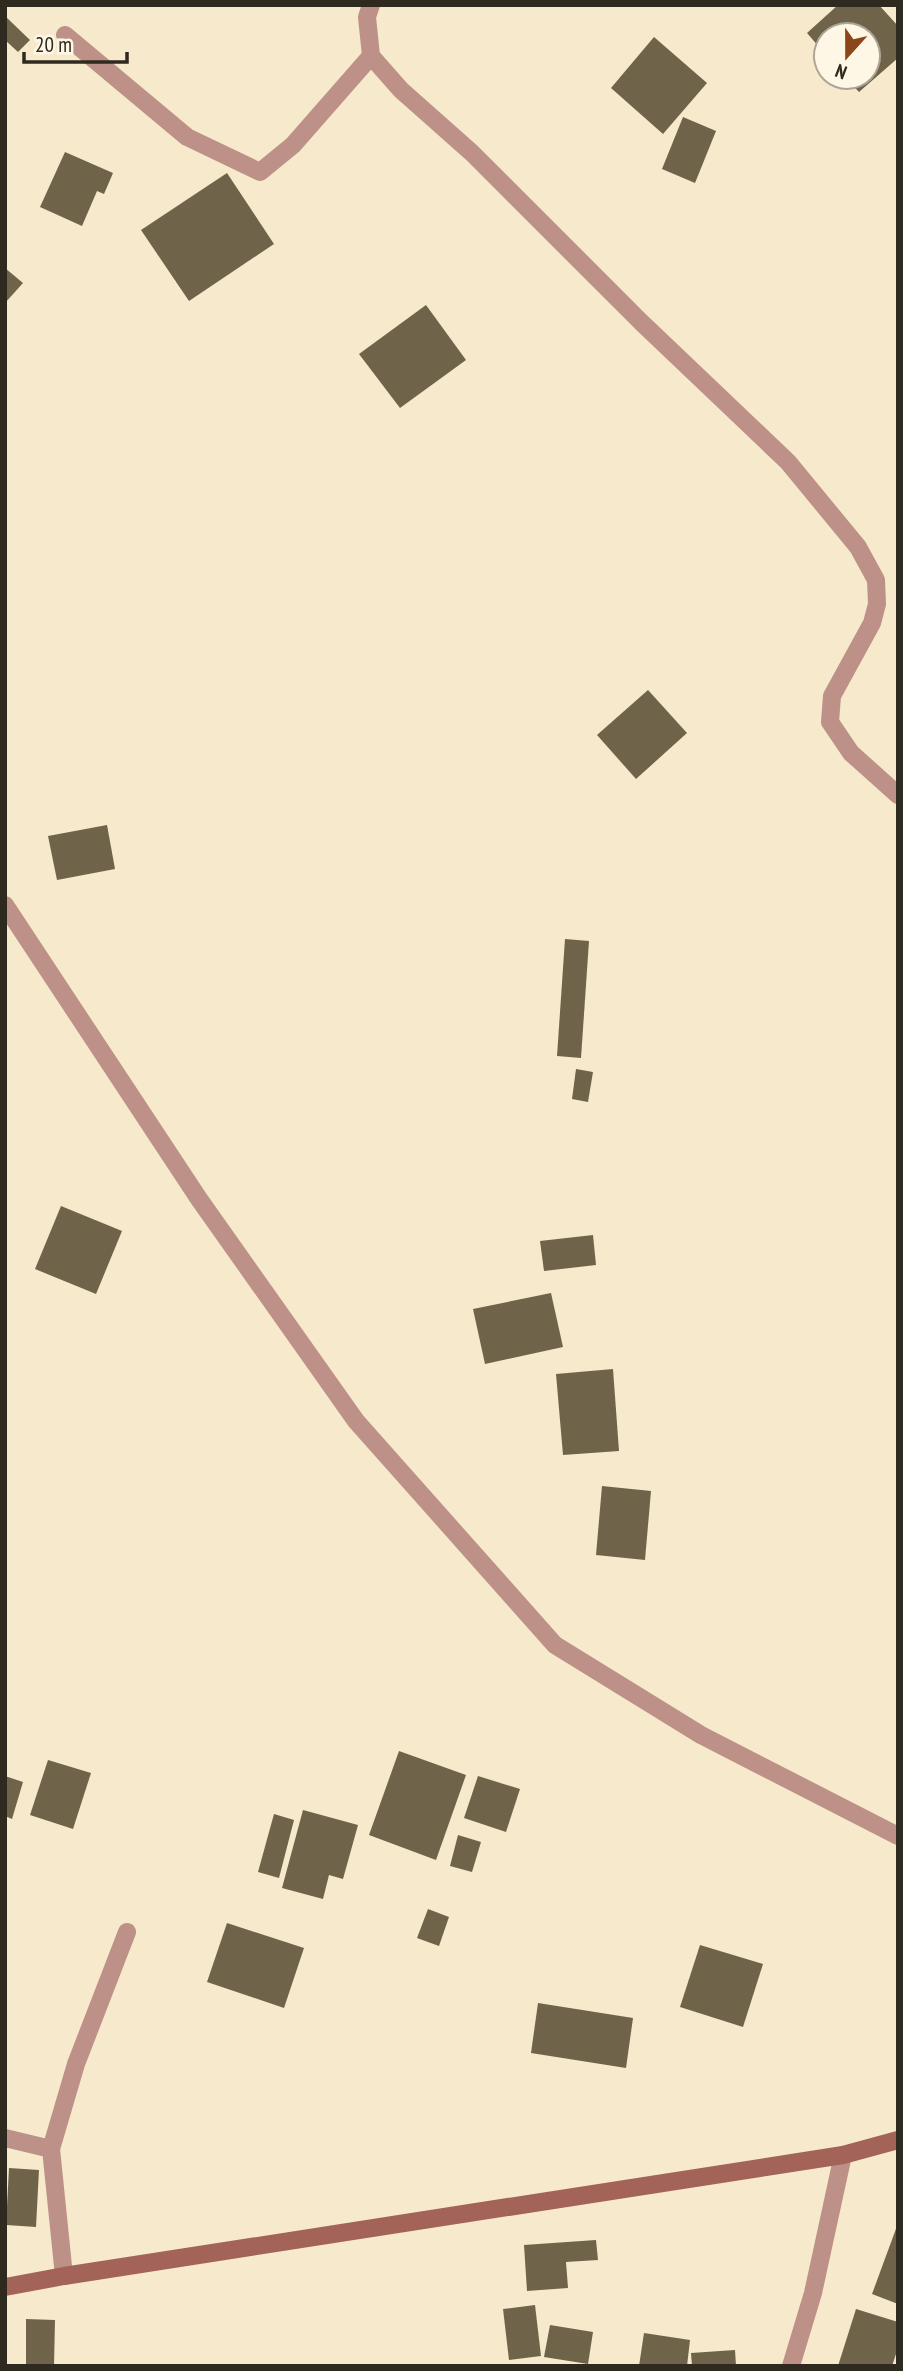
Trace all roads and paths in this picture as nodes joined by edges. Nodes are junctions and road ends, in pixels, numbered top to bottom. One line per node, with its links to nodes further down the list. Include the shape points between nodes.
1 (371, 5): 3 (street, via 367,18)
2 (65, 35): 3 (street, via 187,137 260,172 293,145)
3 (371, 57): 4 (street, via 788,462 858,547 876,580 877,604 872,623 832,696 830,722 851,753)
4 (898, 795)
5 (5, 905): 6 (street, via 199,1199 356,1421 555,1645 701,1735)
6 (898, 1836)
7 (127, 1932): 10 (street, via 76,2064)
8 (5, 2138): 10 (street)
9 (898, 2140): 11 (main road)
10 (51, 2149): 12 (street)
11 (843, 2155): 12 (main road); 14 (street, via 813,2293)
12 (64, 2276): 13 (main road)
13 (5, 2287)
14 (791, 2366)

